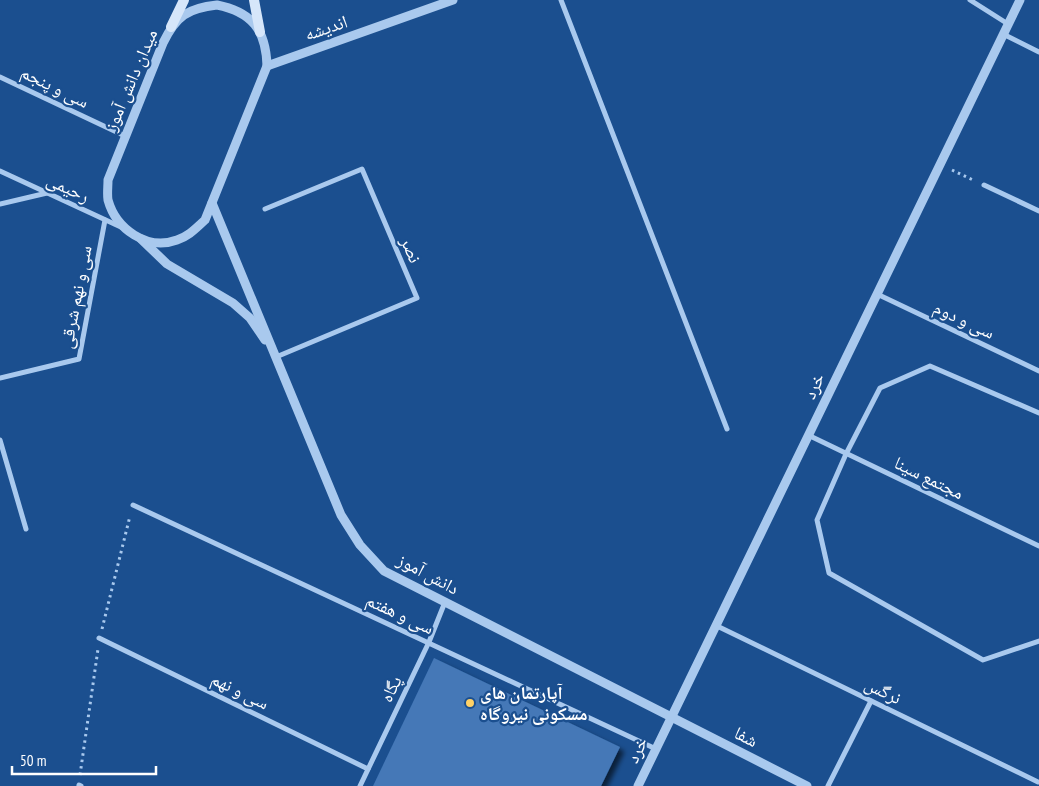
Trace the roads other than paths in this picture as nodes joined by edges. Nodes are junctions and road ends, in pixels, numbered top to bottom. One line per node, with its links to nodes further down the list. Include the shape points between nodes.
1 (184, 0): 8 (main road)
2 (254, 0): 9 (main road)
3 (453, 0): 12 (street, اندیشه)
4 (561, 0): 30 (street)
5 (970, 0): 7 (street)
6 (1020, 0): 7 (street, خرد)
7 (1008, 24): 10 (street, خرد)
8 (171, 27): 9 (street, میدان دانش آموز, via 183,14 199,7 217,5 234,9 249,18); 14 (street, میدان دانش آموز)
9 (260, 32): 12 (street, میدان دانش آموز, via 266,48)
10 (1003, 34): 11 (street); 25 (street, خرد)
11 (1039, 52)
12 (267, 66): 18 (street, میدان دانش آموز)
13 (0, 77): 14 (street, سی و پنجم)
14 (125, 136): 23 (street, میدان دانش آموز, via 108,180 108,198 114,215)
15 (0, 171): 17 (street, رحیمی)
16 (984, 185): 21 (street)
17 (48, 193): 19 (street); 22 (street, رحیمی)
18 (212, 203): 24 (street, میدان دانش آموز, via 205,220 192,233 176,241 158,243); 26 (street, دانش آموز)
19 (0, 204)
20 (265, 209): 26 (street, نصر, via 362,169 417,298)
21 (1039, 211)
22 (105, 220): 23 (street, رحیمی); 28 (street, سی و نهم شرقی, via 79,359)
23 (125, 229): 24 (street, میدان دانش آموز)
24 (141, 239): 26 (street, دانش آموز, via 167,264 233,303 250,318)
25 (877, 294): 27 (street, سی و دوم); 31 (street, خرد)
26 (276, 357): 37 (street, دانش آموز, via 342,515 360,545 384,571)
27 (1039, 371)
28 (0, 378)
29 (1039, 414): 33 (street, via 930,366 880,388)
30 (727, 429)
31 (808, 435): 33 (street, مجتمع سینا); 38 (street, خرد)
32 (0, 440): 35 (street)
33 (846, 454): 36 (street, مجتمع سینا); 40 (street, via 817,520 829,573 983,660)
34 (133, 505): 41 (street, سی و هفتم)
35 (26, 529)
36 (1039, 546)
37 (445, 602): 41 (street, پگاه); 43 (street, دانش آموز)
38 (716, 625): 42 (street, نرگس); 43 (street, خرد)
39 (99, 638): 45 (street, سی و نهم)
40 (1039, 640)
41 (428, 642): 44 (street, سی و هفتم); 45 (street, پگاه)
42 (872, 701): 46 (street, نرگس); 50 (street)
43 (671, 717): 44 (street, خرد); 49 (street, شفا)
44 (656, 749): 48 (street, خرد)
45 (368, 769): 47 (street, پگاه)
46 (1038, 782)
47 (360, 786)
48 (638, 786)
49 (807, 786)
50 (828, 786)

